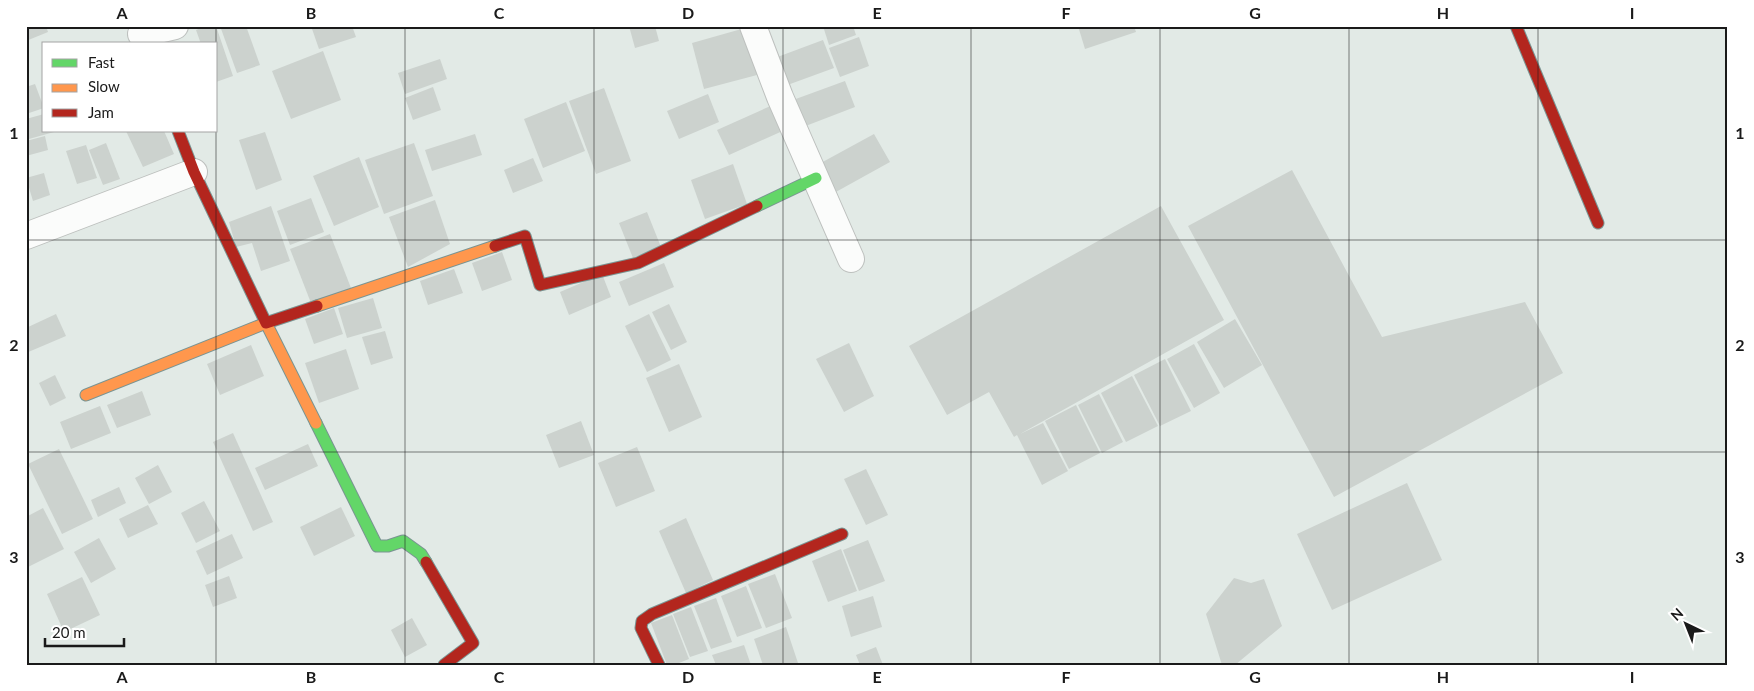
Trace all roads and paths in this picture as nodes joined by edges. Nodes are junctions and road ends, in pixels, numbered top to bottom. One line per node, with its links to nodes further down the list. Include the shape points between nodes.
1 (175, 26): 4 (street)
2 (753, 26): 7 (street)
3 (1516, 26): 8 (street)
4 (142, 35)
5 (178, 132): 6 (street)
6 (194, 172): 9 (street); 11 (street)
7 (816, 178): 10 (street); 11 (street, via 638,263 540,285 525,236)
8 (1598, 224)
9 (26, 236)
10 (851, 259)
11 (266, 322): 12 (street); 14 (street, via 377,546 404,541 421,554 473,643)
12 (86, 395)
13 (842, 534): 15 (street, via 642,621 641,628)
14 (444, 665)
15 (660, 665)

